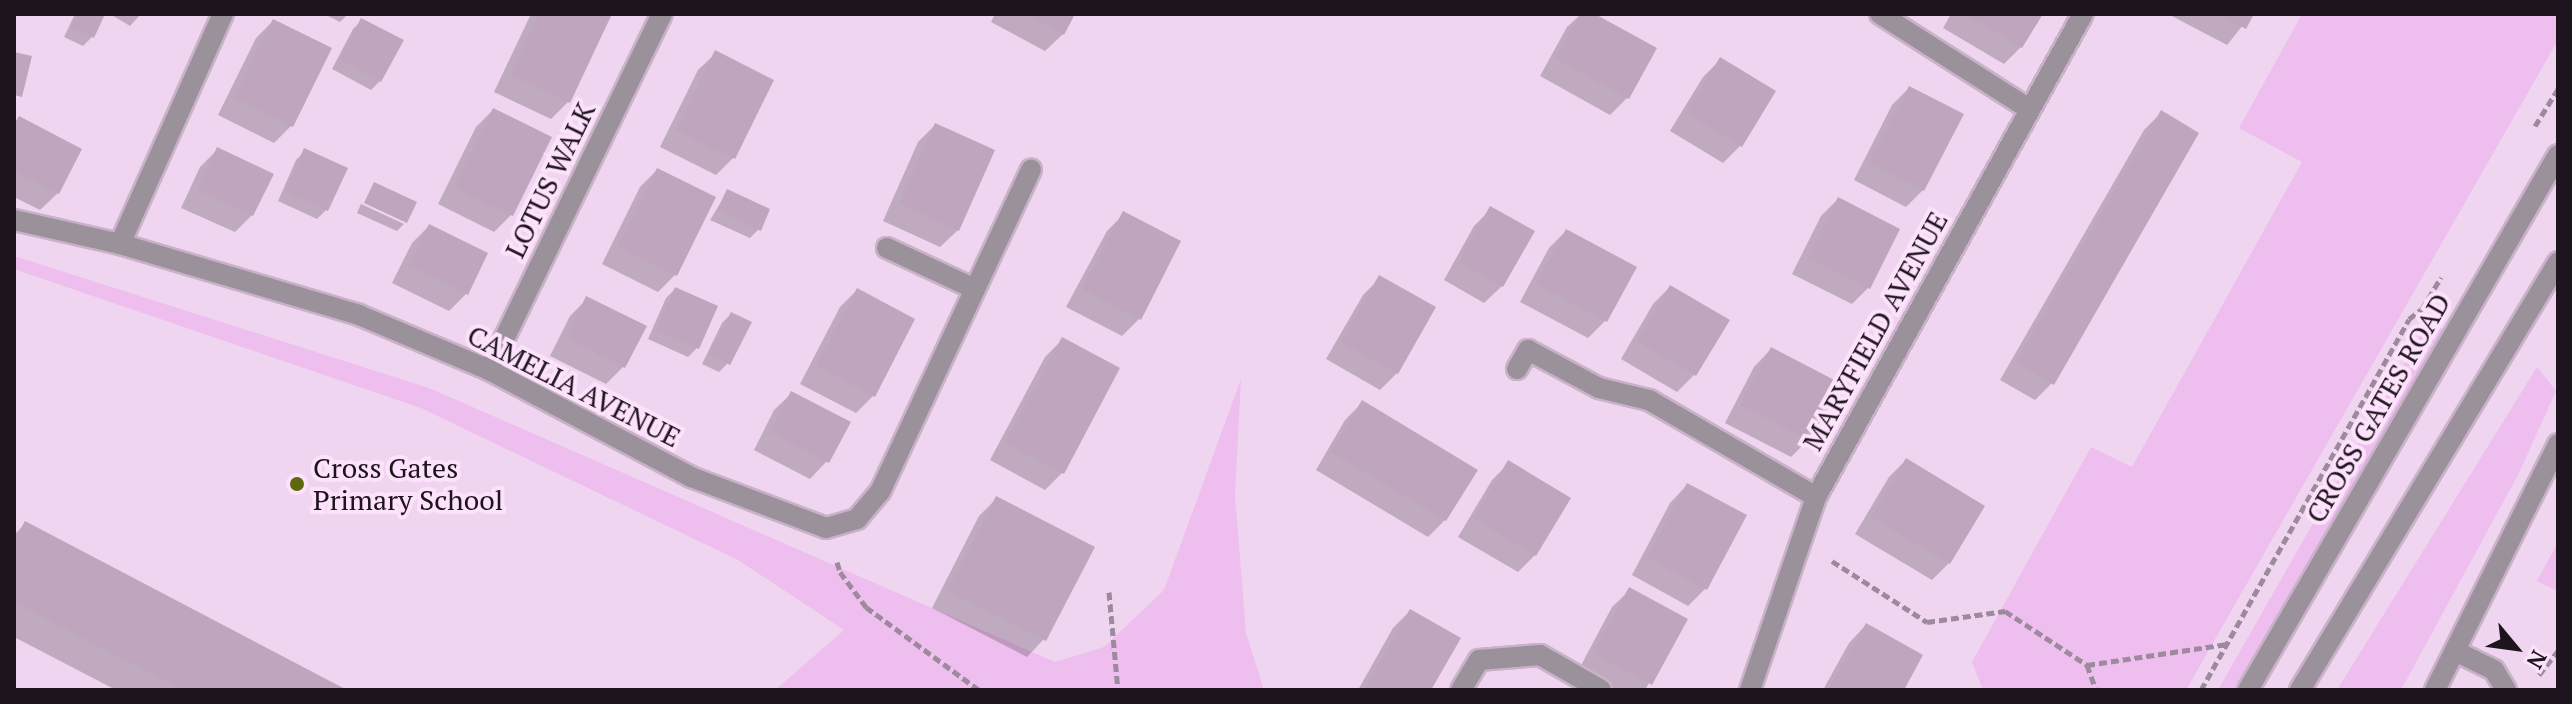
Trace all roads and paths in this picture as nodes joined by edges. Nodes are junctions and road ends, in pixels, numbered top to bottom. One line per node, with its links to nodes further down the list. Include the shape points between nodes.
1 (223, 14): 9 (street)
2 (662, 14): 15 (street, LOTUS WALK)
3 (1880, 14): 5 (street)
4 (2083, 14): 5 (street, MARYFIELD AVENUE)
5 (2029, 109): 17 (street, MARYFIELD AVENUE)
6 (2558, 155): 33 (street, CROSS GATES ROAD)
7 (1031, 170): 12 (street)
8 (14, 220): 9 (street, CAMELIA AVENUE)
9 (120, 244): 15 (street, CAMELIA AVENUE, via 359,315)
10 (887, 248): 12 (street)
11 (2558, 262): 34 (street)
12 (975, 289): 18 (street, via 880,492 857,519)
13 (2409, 319): 21 (path)
14 (1517, 369): 17 (street, via 1528,350 1599,388 1649,400)
15 (489, 370): 18 (street, CAMELIA AVENUE, via 691,477)
16 (2558, 444): 23 (street)
17 (1816, 497): 19 (street, MARYFIELD AVENUE)
18 (826, 528): 26 (path, via 840,572 866,607)
19 (1801, 540): 24 (path, via 1927,622 2005,611); 30 (street, MARYFIELD AVENUE)
20 (1109, 592): 27 (path)
21 (2227, 644): 24 (path); 32 (path)
22 (2558, 651): 25 (path)
23 (2457, 652): 35 (street); 36 (street, via 2494,670)
24 (2087, 665): 31 (path)
25 (2535, 680)
26 (979, 690)
27 (1118, 690)
28 (1461, 690): 29 (street, via 1479,660 1540,655)
29 (1601, 690)
30 (1750, 690)
31 (2096, 690)
32 (2201, 690)
33 (2248, 690)
34 (2300, 690)
35 (2435, 690)
36 (2506, 690)

